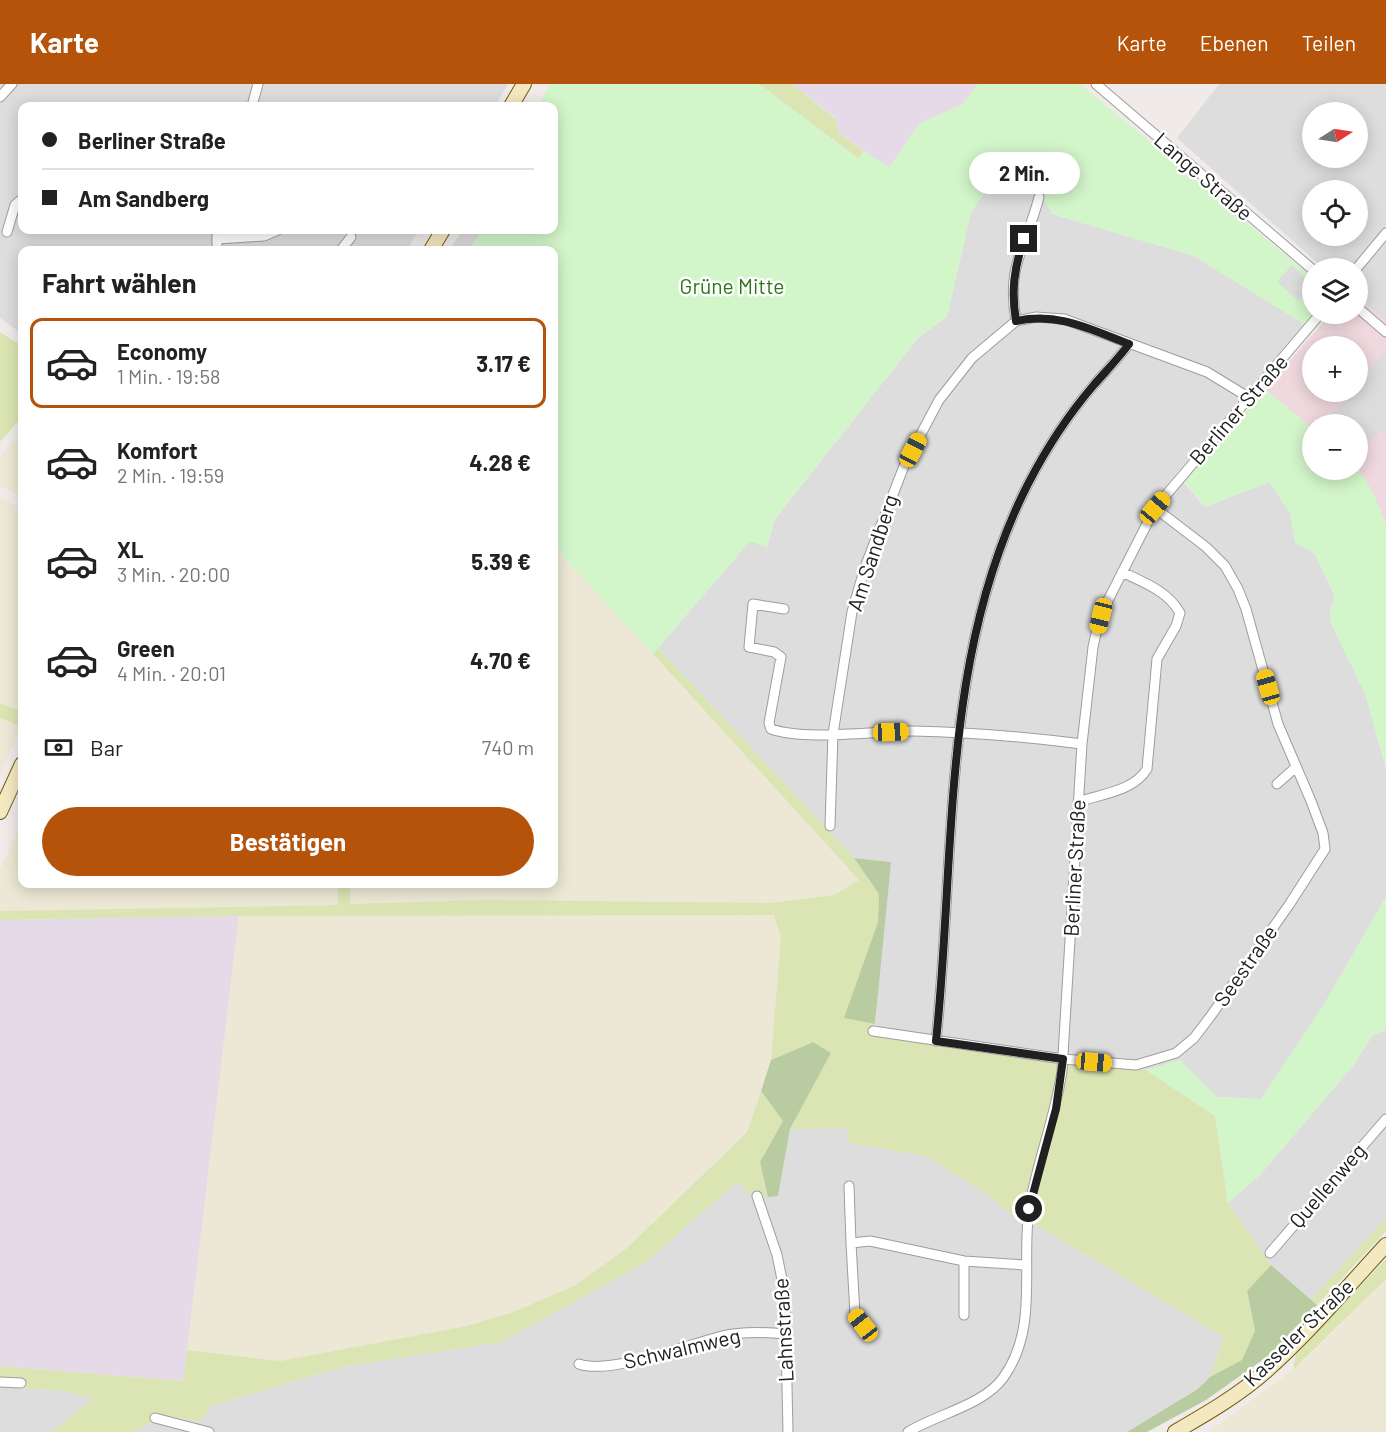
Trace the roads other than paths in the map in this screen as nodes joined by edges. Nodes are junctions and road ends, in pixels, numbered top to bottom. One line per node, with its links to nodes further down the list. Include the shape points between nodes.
1 (12, 84): 5 (street)
2 (258, 84): 6 (street)
3 (524, 84): 7 (main road)
4 (1096, 84): 17 (street, Lange Straße)
5 (0, 97)
6 (253, 102)
7 (513, 102)
8 (1039, 197): 19 (street, via 1014,268 1011,295)
9 (18, 202): 10 (street)
10 (7, 232)
11 (1386, 233): 16 (street)
12 (217, 234): 13 (street)
13 (269, 234)
14 (351, 237): 15 (street)
15 (344, 246)
16 (1365, 258)
17 (1302, 261)
18 (1368, 317): 21 (street)
19 (1016, 321): 22 (street, via 1035,317 1064,319); 28 (street, Am Sandberg, via 972,358 939,400 904,466 855,601)
20 (1311, 324): 23 (street, Berliner Straße)
21 (1386, 332)
22 (1129, 344): 23 (street, via 1207,372); 27 (street, via 1092,387 1029,483 1000,549 983,603)
23 (1248, 397): 24 (street, Berliner Straße)
24 (1155, 508): 25 (street, Berliner Straße); 30 (street, Seestraße, via 1206,547 1225,566 1238,589 1278,724)
25 (1122, 572): 29 (street, Berliner Straße, via 1101,616 1093,648); 33 (street, via 1174,601 1180,613 1157,659 1147,769 1131,785)
26 (784, 609): 28 (street, via 753,604 749,647 781,657 771,729)
27 (958, 732): 28 (street); 29 (street, via 1010,734); 37 (street)
28 (833, 734): 35 (street, Am Sandberg)
29 (1082, 744): 33 (street, Berliner Straße)
30 (1296, 767): 32 (street); 38 (street, Seestraße, via 1323,833 1325,849 1194,1038 1176,1053 1136,1065)
31 (18, 773): 34 (main road)
32 (1277, 784)
33 (1078, 802): 38 (street, Berliner Straße)
34 (0, 812)
35 (830, 826)
36 (873, 1031): 37 (street)
37 (936, 1041): 38 (street)
38 (1063, 1059): 46 (street, Berliner Straße, via 1056,1109 1029,1209)
39 (1386, 1119): 44 (street, Quellenweg)
40 (849, 1186): 42 (street)
41 (757, 1196): 49 (street, Lahnstraße, via 777,1255 785,1294)
42 (851, 1243): 45 (street, via 892,1244); 48 (street, via 855,1314)
43 (1386, 1245): 57 (main road, Kasseler Straße, via 1324,1314 1265,1371 1213,1410)
44 (1270, 1253)
45 (964, 1261): 46 (street); 47 (street)
46 (1025, 1265): 56 (street, Berliner Straße, via 1025,1331 1002,1380 977,1398)
47 (964, 1315)
48 (863, 1325)
49 (786, 1334): 50 (street, Schwalmweg, via 724,1336 617,1364 590,1368); 55 (street, Lahnstraße)
50 (579, 1364)
51 (0, 1382): 52 (street)
52 (21, 1383)
53 (154, 1418): 54 (street)
54 (209, 1432)
55 (788, 1432)
56 (908, 1432)
57 (1175, 1432)

